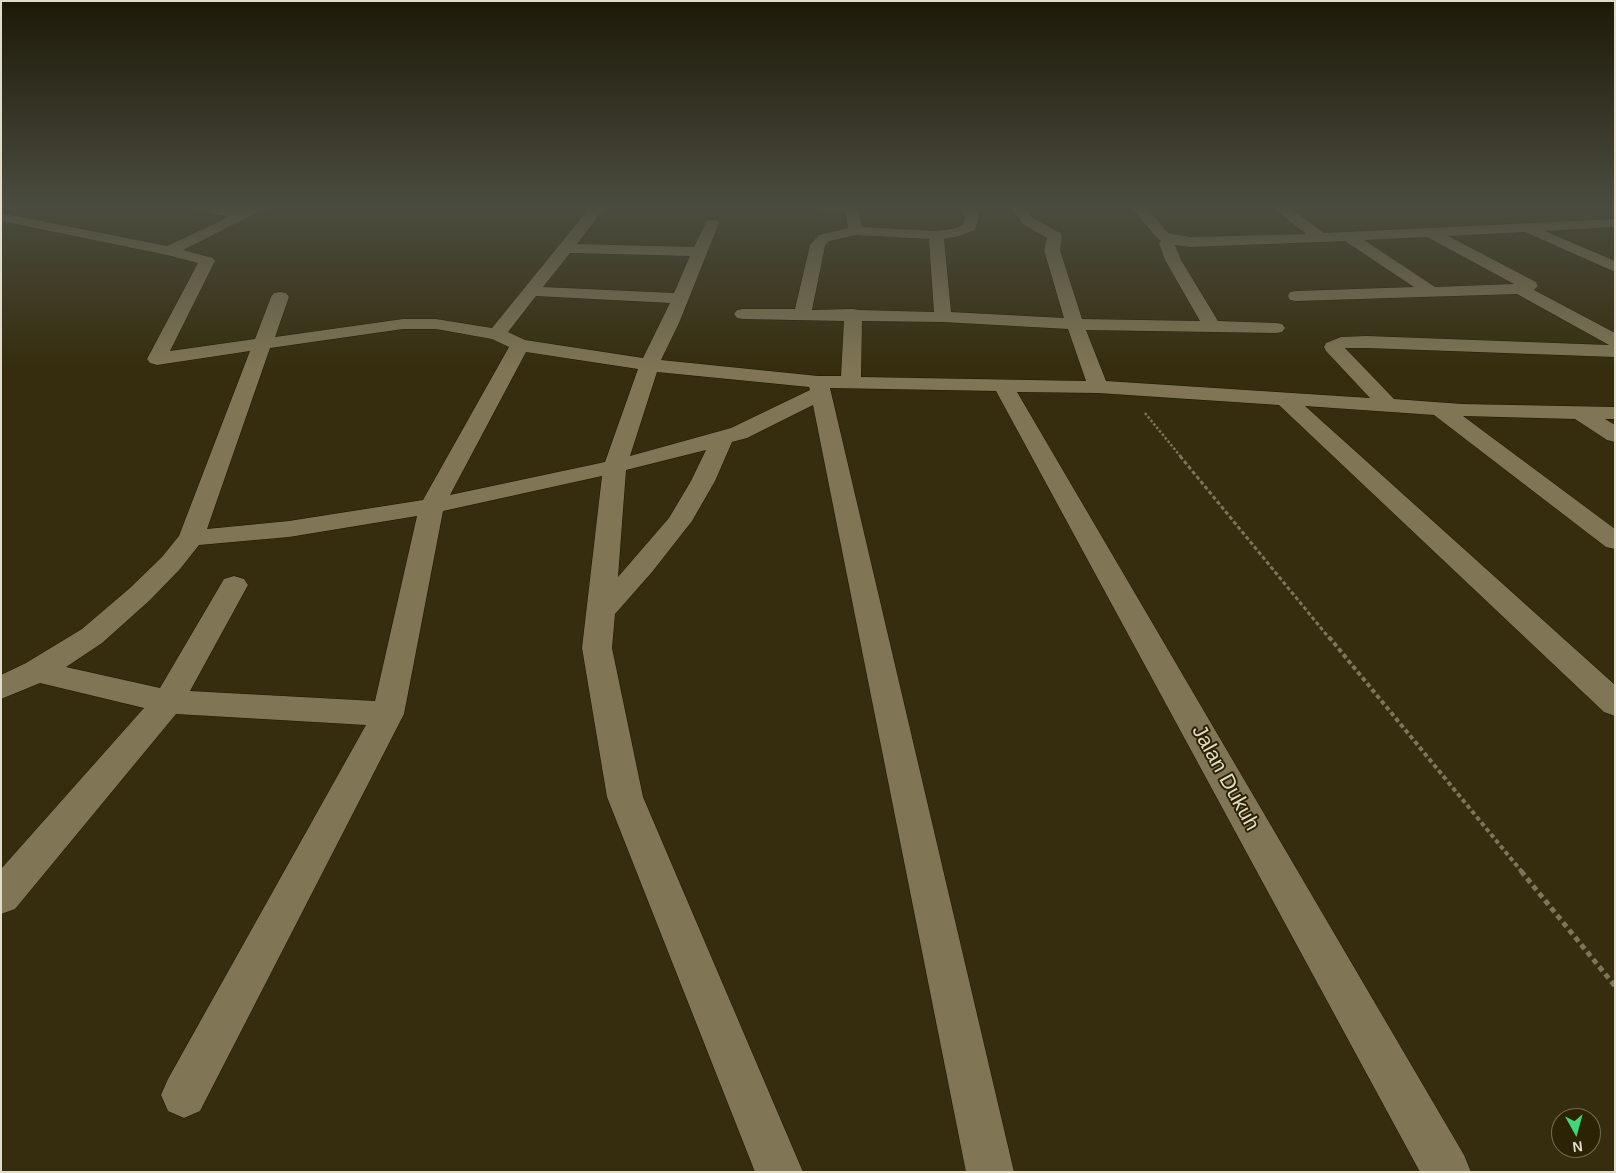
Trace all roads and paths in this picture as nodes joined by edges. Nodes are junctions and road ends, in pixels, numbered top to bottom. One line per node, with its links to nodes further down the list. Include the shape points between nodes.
1 (206, 261): 27 (street, via 157,359)
2 (554, 261): 13 (street)
3 (696, 261): 17 (street)
4 (815, 261): 18 (street)
5 (938, 261): 21 (street)
6 (1055, 261): 22 (street)
7 (1173, 261): 23 (street)
8 (1385, 261): 14 (street)
9 (1483, 261): 12 (street, via 1530,286)
10 (1601, 261): 11 (street)
11 (1615, 267)
12 (1520, 289): 14 (street); 26 (street)
13 (530, 291): 17 (street); 25 (street)
14 (1432, 292): 16 (street)
15 (280, 296): 27 (street)
16 (1296, 296)
17 (680, 298): 29 (street)
18 (803, 313): 19 (street); 20 (street)
19 (743, 314)
20 (853, 314): 21 (street); 31 (street)
21 (943, 317): 22 (street)
22 (1075, 324): 23 (street); 32 (street)
23 (1212, 327): 24 (street)
24 (1276, 328)
25 (508, 340): 27 (street, via 444,325 403,324); 29 (street); 42 (street)
26 (1615, 341)
27 (262, 345): 43 (street)
28 (1615, 351): 35 (street, via 1367,342 1341,343 1333,347)
29 (649, 365): 31 (street); 41 (street)
30 (1003, 385): 31 (street); 32 (street); 57 (street, Jalan Dukuh)
31 (830, 386): 40 (street, via 791,408); 56 (street)
32 (1098, 387): 33 (street)
33 (1125, 389): 34 (street); 53 (path)
34 (1285, 399): 35 (street); 50 (street)
35 (1386, 404): 36 (street)
36 (1437, 407): 37 (street); 44 (street)
37 (1579, 412): 38 (street); 39 (street)
38 (1615, 413)
39 (1615, 435)
40 (723, 438): 41 (street); 46 (street, via 679,521 644,566)
41 (615, 466): 42 (street); 46 (street)
42 (432, 506): 43 (street, via 290,529); 51 (street)
43 (191, 538): 47 (street, via 140,594 92,636)
44 (1615, 541)
45 (234, 585): 49 (street)
46 (600, 612): 55 (street, via 597,648 625,797)
47 (37, 671): 48 (street); 49 (street)
48 (1, 688)
49 (168, 702): 51 (street); 52 (street)
50 (1615, 704)
51 (388, 714): 54 (street)
52 (1, 897)
53 (1615, 986)
54 (184, 1095)
55 (779, 1172)
56 (990, 1172)
57 (1447, 1172)

